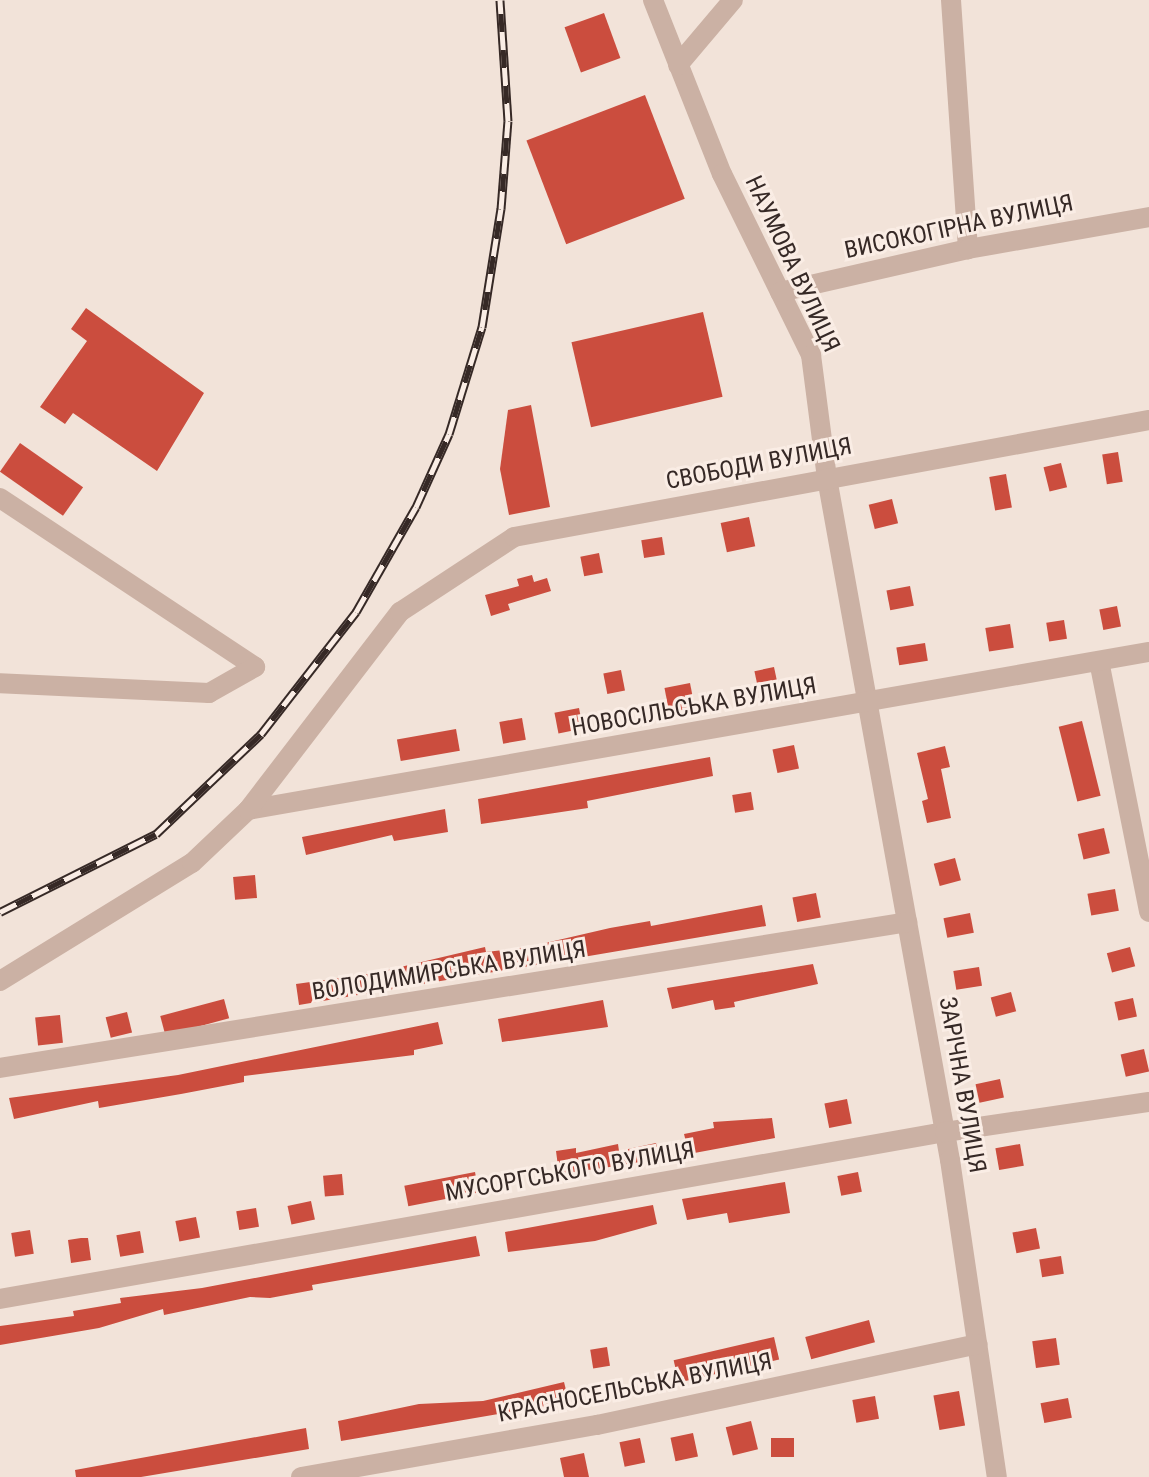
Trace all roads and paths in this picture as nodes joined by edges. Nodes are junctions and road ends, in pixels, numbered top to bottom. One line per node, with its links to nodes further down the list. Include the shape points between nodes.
1 (653, 0): 4 (street, НАУМОВА ВУЛИЦЯ)
2 (733, 0): 4 (street)
3 (951, 0): 6 (street)
4 (678, 65): 7 (street, НАУМОВА ВУЛИЦЯ, via 722,174)
5 (1149, 217): 6 (street, ВИСОКОГІРНА ВУЛИЦЯ)
6 (968, 249): 7 (street, ВИСОКОГІРНА ВУЛИЦЯ)
7 (780, 292): 9 (street, НАУМОВА ВУЛИЦЯ, via 811,355)
8 (1149, 420): 9 (street, СВОБОДИ ВУЛИЦЯ)
9 (827, 478): 14 (street, НАУМОВА ВУЛИЦЯ); 15 (street, СВОБОДИ ВУЛИЦЯ, via 514,537 400,612)
10 (0, 498): 13 (street, via 255,667 209,693)
11 (1149, 652): 12 (street, НОВОСІЛЬСЬКА ВУЛИЦЯ)
12 (1099, 661): 14 (street, НОВОСІЛЬСЬКА ВУЛИЦЯ); 16 (street)
13 (0, 683)
14 (867, 704): 15 (street, НОВОСІЛЬСЬКА ВУЛИЦЯ); 17 (street, ЗАРІЧНА ВУЛИЦЯ)
15 (248, 810): 18 (street, СВОБОДИ ВУЛИЦЯ, via 192,863)
16 (1149, 912)
17 (907, 922): 19 (street, ВОЛОДИМИРСЬКА ВУЛИЦЯ); 21 (street, ЗАРІЧНА ВУЛИЦЯ)
18 (0, 981)
19 (0, 1068)
20 (1149, 1102): 21 (street, МУСОРГСЬКОГО ВУЛИЦЯ)
21 (945, 1132): 22 (street, МУСОРГСЬКОГО ВУЛИЦЯ); 23 (street, ЗАРІЧНА ВУЛИЦЯ)
22 (0, 1299)
23 (977, 1344): 24 (street, КРАСНОСЕЛЬСЬКА ВУЛИЦЯ, via 597,1425); 25 (street, ЗАРІЧНА ВУЛИЦЯ)
24 (301, 1477)
25 (997, 1477)

